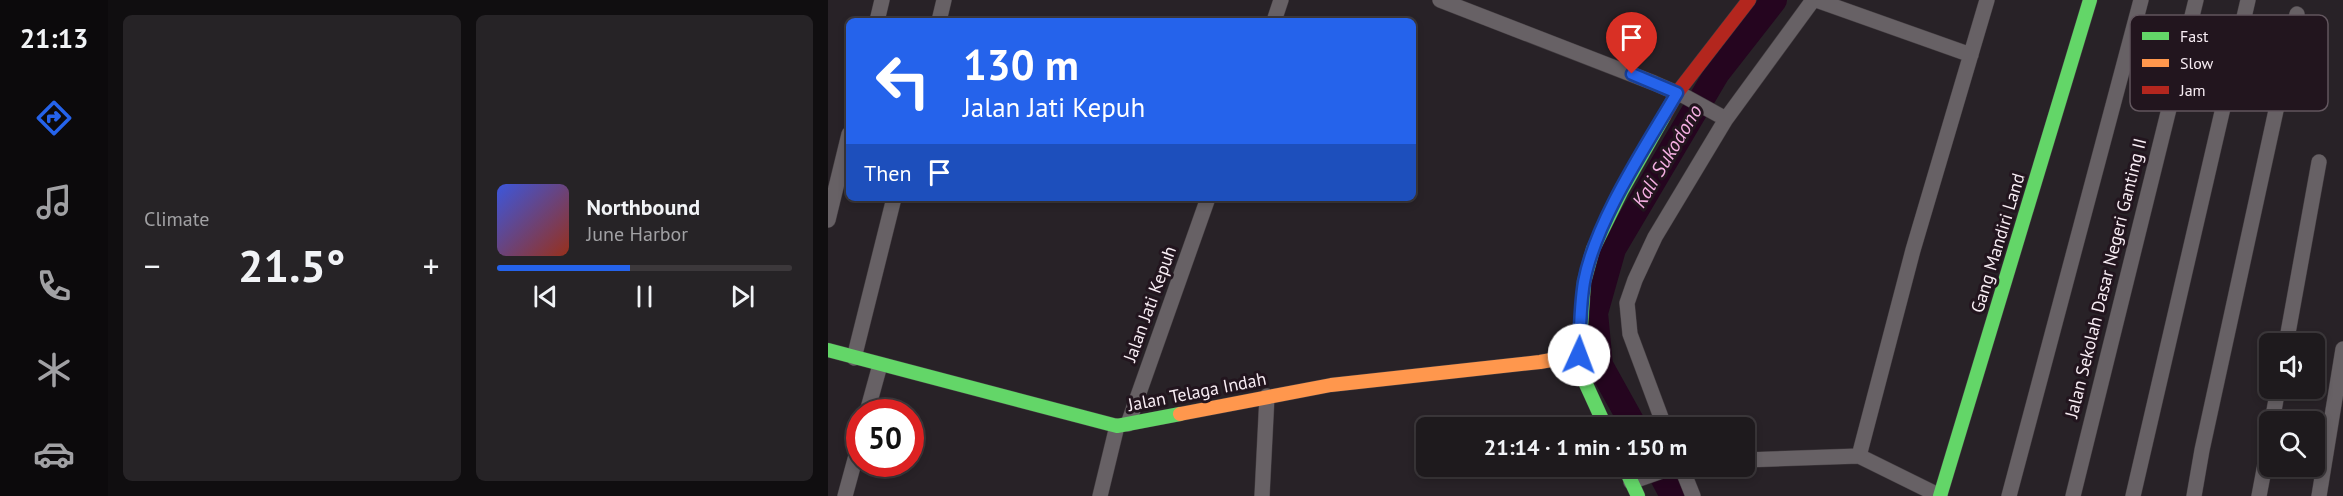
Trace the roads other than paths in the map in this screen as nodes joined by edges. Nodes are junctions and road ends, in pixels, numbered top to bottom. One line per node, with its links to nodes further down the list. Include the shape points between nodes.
1 (882, 0): 15 (street)
2 (944, 0): 16 (street)
3 (1281, 0): 17 (street)
4 (1440, 0): 20 (street)
5 (1749, 0): 20 (street)
6 (1815, 0): 19 (street); 24 (street)
7 (1987, 0): 19 (street)
8 (2090, 0): 54 (street, Gang Mandiri Land)
9 (2141, 0): 12 (street)
10 (2196, 0): 13 (street, Jalan Sekolah Dasar Negeri Ganting II)
11 (2248, 0): 14 (street)
12 (2137, 15)
13 (2192, 15)
14 (2245, 15)
15 (878, 18)
16 (940, 18)
17 (1275, 18)
18 (2130, 41): 55 (street)
19 (1971, 56): 41 (street, via 1913,250)
20 (1682, 95): 24 (street); 33 (street, via 1622,190 1593,249 1584,282)
21 (2168, 111): 56 (street, Jalan Sekolah Dasar Negeri Ganting II)
22 (2222, 111): 57 (street)
23 (2276, 111): 58 (street)
24 (1722, 116): 39 (street, via 1655,237 1627,303 1630,334)
25 (846, 146): 29 (street)
26 (2319, 162): 30 (street)
27 (893, 201): 34 (street)
28 (1207, 201): 40 (street, Jalan Jati Kepuh)
29 (828, 220)
30 (2288, 333)
31 (2343, 349): 60 (street)
32 (828, 350): 34 (street, Jalan Telaga Indah)
33 (1579, 355): 36 (street, Jalan Telaga Indah); 38 (street, via 1585,382)
34 (854, 358): 35 (street, Jalan Telaga Indah)
35 (879, 370): 37 (street); 40 (street, Jalan Telaga Indah)
36 (1267, 396): 40 (street, Jalan Telaga Indah); 51 (street)
37 (871, 399)
38 (1601, 417)
39 (1661, 417)
40 (1122, 425): 50 (street, Jalan Jati Kepuh)
41 (1860, 456): 42 (street); 54 (street)
42 (1755, 460)
43 (850, 477): 49 (street)
44 (1633, 477): 48 (street)
45 (1644, 477): 48 (street)
46 (1686, 477): 53 (street)
47 (2263, 477): 59 (street)
48 (1635, 480): 52 (street)
49 (845, 496)
50 (1100, 496)
51 (1262, 496)
52 (1638, 496)
53 (1694, 496)
54 (1940, 496)
55 (2009, 496)
56 (2073, 496)
57 (2133, 496)
58 (2194, 496)
59 (2259, 496)
60 (2319, 496)

